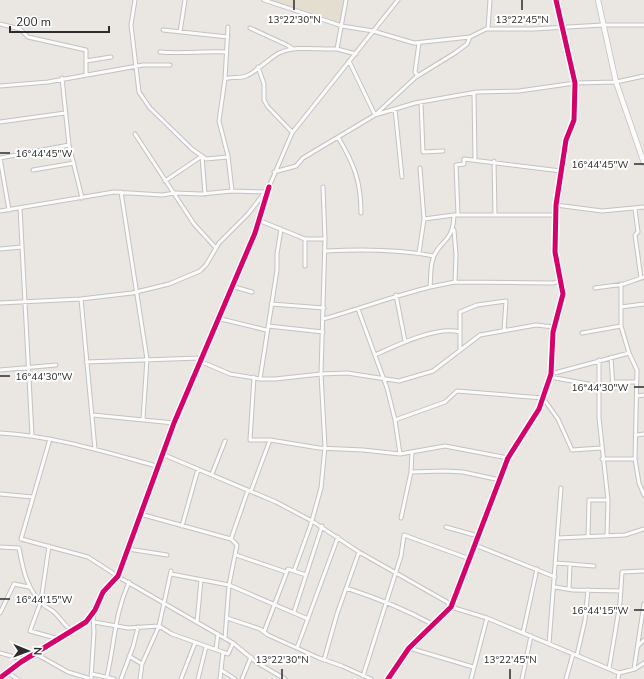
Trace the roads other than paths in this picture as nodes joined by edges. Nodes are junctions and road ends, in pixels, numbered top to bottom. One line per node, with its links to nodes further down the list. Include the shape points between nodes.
1 (135, 0): 32 (street, via 131,25)
2 (185, 0): 19 (street)
3 (264, 0): 12 (street)
4 (346, 0): 12 (street)
5 (398, 0): 18 (street)
6 (490, 0): 16 (street)
7 (556, 0): 15 (street)
8 (598, 0): 10 (street)
9 (0, 24): 29 (street, via 20,29 28,37 86,50)
10 (603, 25): 11 (street); 15 (street); 40 (street)
11 (644, 25)
12 (342, 26): 18 (street); 24 (street)
13 (228, 27): 20 (street)
14 (250, 28): 23 (street)
15 (562, 28): 16 (street); 39 (street)
16 (488, 29): 21 (street)
17 (163, 30): 19 (street)
18 (373, 30): 22 (street); 27 (street)
19 (180, 32): 20 (street)
20 (228, 37): 26 (street)
21 (470, 37): 22 (street); 35 (street, via 467,44 455,53)
22 (418, 43): 35 (street, via 415,72)
23 (293, 49): 24 (street); 33 (street, via 280,53)
24 (337, 49): 27 (street)
25 (160, 52): 26 (street)
26 (226, 52): 38 (street)
27 (356, 54): 30 (street)
28 (111, 57): 29 (street)
29 (86, 61): 34 (street)
30 (349, 61): 46 (street); 48 (street)
31 (170, 65): 32 (street)
32 (137, 66): 34 (street); 53 (street, via 139,92 150,108)
33 (258, 67): 38 (street, via 246,76); 48 (street, via 264,84 264,100)
34 (86, 74): 37 (street)
35 (418, 76): 46 (street)
36 (644, 76): 40 (street)
37 (62, 78): 41 (street, via 40,83); 45 (street)
38 (225, 79): 54 (street, via 219,121)
39 (575, 82): 40 (street); 42 (street, via 519,91); 62 (street, via 574,120 566,140)
40 (616, 82): 59 (street)
41 (0, 86)
42 (474, 93): 43 (street); 56 (street)
43 (421, 102): 44 (street); 52 (street, via 423,152)
44 (395, 109): 46 (street); 64 (street)
45 (65, 113): 47 (street); 51 (street)
46 (375, 115): 50 (street)
47 (0, 122)
48 (292, 132): 63 (street)
49 (135, 134): 65 (street)
50 (338, 137): 63 (street, via 303,158 296,166); 80 (street, via 357,174 361,199)
51 (70, 145): 55 (street); 58 (street)
52 (444, 151)
53 (202, 156): 54 (street, via 206,159); 65 (street); 72 (street)
54 (228, 157): 68 (street)
55 (0, 158): 78 (street)
56 (475, 160): 57 (street); 83 (street, via 464,158 464,164 456,165)
57 (494, 162): 62 (street); 81 (street)
58 (74, 163): 61 (street); 73 (street)
59 (644, 163)
60 (420, 168): 85 (street)
61 (33, 170)
62 (561, 171): 74 (street)
63 (274, 172): 66 (street)
64 (402, 177)
65 (165, 181): 71 (street)
66 (269, 187): 70 (street); 86 (street)
67 (323, 187): 90 (street)
68 (232, 191): 70 (street); 72 (street)
69 (121, 192): 71 (street, via 162,195); 73 (street); 105 (street)
70 (266, 192): 92 (street)
71 (175, 193): 72 (street); 92 (street, via 194,224)
72 (205, 194)
73 (82, 198): 76 (street)
74 (556, 205): 77 (street, via 602,211); 84 (street)
75 (644, 207): 77 (street)
76 (20, 208): 78 (street); 91 (street)
77 (635, 209): 98 (street, via 638,232 635,235)
78 (9, 210): 79 (street)
79 (0, 211)
80 (360, 213)
81 (495, 214): 83 (street); 84 (street)
82 (454, 215): 83 (street); 85 (street); 88 (street)
83 (458, 215)
84 (555, 215): 99 (street, via 555,252)
85 (424, 219): 95 (street)
86 (258, 220): 87 (street); 102 (street, via 255,233)
87 (281, 229): 89 (street); 111 (street)
88 (454, 229): 96 (street, via 450,238); 100 (street)
89 (305, 238): 90 (street); 97 (street)
90 (325, 239): 94 (street)
91 (22, 247): 93 (street); 109 (street)
92 (216, 248): 105 (street, via 206,266 200,271 169,284)
93 (0, 249)
94 (326, 251): 95 (street, via 354,249); 113 (street)
95 (419, 253): 96 (street)
96 (434, 256): 103 (street)
97 (305, 266)
98 (643, 278): 101 (street)
99 (561, 281): 100 (street); 120 (street, via 563,294)
100 (455, 282): 103 (street)
101 (621, 284): 104 (street); 114 (street)
102 (231, 286): 106 (street); 116 (street)
103 (430, 287): 107 (street)
104 (595, 288)
105 (136, 292): 108 (street); 132 (street)
106 (252, 292)
107 (396, 295): 115 (street); 126 (street)
108 (81, 299): 109 (street); 134 (street)
109 (25, 301): 110 (street); 136 (street)
110 (0, 303)
111 (271, 304): 113 (street); 118 (street)
112 (644, 304): 114 (street)
113 (324, 308): 117 (street)
114 (621, 308): 119 (street)
115 (358, 309): 117 (street); 129 (street)
116 (218, 318): 121 (street); 131 (street)
117 (323, 319): 123 (street)
118 (268, 326): 121 (street); 123 (street)
119 (621, 326): 125 (street); 128 (street)
120 (554, 327): 122 (street, via 536,326); 139 (street)
121 (266, 330): 141 (street)
122 (504, 330): 124 (street, via 506,301 477,305 460,312); 127 (street, via 480,335)
123 (323, 332): 138 (street)
124 (460, 332): 126 (street, via 445,330); 127 (street)
125 (582, 333)
126 (405, 341): 129 (street)
127 (460, 349): 142 (street, via 433,371 399,381)
128 (629, 352): 130 (street); 144 (street, via 637,370)
129 (375, 355): 142 (street)
130 (611, 357): 133 (street); 143 (street)
131 (200, 358): 132 (street); 140 (street, via 202,362 230,374); 153 (street)
132 (147, 360): 134 (street); 151 (street)
133 (599, 360): 139 (street); 145 (street)
134 (86, 362): 150 (street)
135 (56, 365): 136 (street)
136 (28, 367): 137 (street); 156 (street)
137 (0, 370)
138 (321, 374): 141 (street); 142 (street, via 347,373); 161 (street)
139 (550, 376): 145 (street); 149 (street)
140 (254, 377): 141 (street); 159 (street, via 250,440)
141 (260, 378)
142 (384, 380): 152 (street)
143 (612, 382): 144 (street); 146 (street)
144 (637, 382): 148 (street)
145 (599, 386): 162 (street, via 598,418)
146 (613, 389)
147 (644, 395): 148 (street)
148 (637, 396): 157 (street)
149 (542, 398): 152 (street, via 457,392 445,402); 162 (street, via 558,419 572,450); 167 (street, via 539,410)
150 (93, 415): 151 (street); 163 (street)
151 (143, 420): 153 (street)
152 (395, 420): 166 (street)
153 (174, 423): 165 (street)
154 (0, 432): 156 (street)
155 (644, 434): 157 (street)
156 (32, 435): 158 (street)
157 (636, 435): 169 (street)
158 (50, 439): 163 (street); 179 (street)
159 (270, 440): 161 (street); 176 (street)
160 (225, 441): 173 (street)
161 (325, 447): 166 (street); 183 (street, via 322,488)
162 (601, 448): 168 (street)
163 (95, 449): 170 (street)
164 (412, 452): 166 (street); 167 (street, via 445,446); 172 (street)
165 (162, 454): 170 (street); 171 (street)
166 (400, 454)
167 (508, 458): 174 (street)
168 (602, 459): 169 (street); 180 (street)
169 (635, 459): 178 (street)
170 (157, 466): 181 (street)
171 (198, 469): 173 (street); 184 (street)
172 (411, 472): 174 (street, via 463,472); 182 (street)
173 (212, 474): 176 (street)
174 (500, 480): 189 (street)
175 (561, 488): 192 (street)
176 (250, 491): 183 (street); 193 (street)
177 (0, 494): 179 (street)
178 (644, 495)
179 (33, 497): 196 (street, via 21,539)
180 (608, 500): 190 (street); 191 (street, via 589,500)
181 (140, 514): 184 (street); 197 (street)
182 (401, 518)
183 (312, 521): 185 (street); 207 (street)
184 (182, 526): 193 (street)
185 (322, 526): 188 (street); 210 (street)
186 (446, 527): 189 (street)
187 (644, 529): 190 (street, via 625,535)
188 (338, 536): 198 (street); 233 (street)
189 (478, 536): 194 (street)
190 (607, 536): 191 (street)
191 (588, 537): 192 (street)
192 (558, 538): 202 (street)
193 (231, 539): 200 (street, via 237,545)
194 (475, 545): 201 (street); 205 (street)
195 (0, 546): 216 (street, via 19,548 24,577)
196 (48, 546): 211 (street, via 88,557); 222 (street)
197 (128, 549): 199 (street); 211 (street)
198 (359, 552): 209 (street); 218 (street)
199 (166, 555)
200 (236, 555): 208 (street); 215 (street)
201 (470, 559): 209 (street, via 404,535); 227 (street)
202 (556, 563): 203 (street); 212 (street)
203 (570, 564): 204 (street); 219 (street)
204 (594, 566)
205 (537, 569): 212 (street); 242 (street)
206 (644, 570): 221 (street, via 622,572)
207 (294, 571): 208 (street, via 288,569); 210 (street)
208 (286, 572): 225 (street)
209 (396, 572): 223 (street); 227 (street, via 447,602)
210 (306, 575): 228 (street)
211 (118, 576): 214 (street); 230 (street, via 104,592)
212 (555, 577): 217 (street)
213 (201, 580): 215 (street); 224 (street, via 171,572); 235 (street)
214 (129, 582): 224 (street); 237 (street)
215 (229, 585): 225 (street); 231 (street)
216 (29, 587): 222 (street); 229 (street, via 14,584)
217 (555, 587): 219 (street); 250 (street)
218 (346, 588): 223 (street); 264 (street)
219 (569, 589): 220 (street)
220 (588, 590): 221 (street); 260 (street, via 585,620)
221 (621, 591): 268 (street)
222 (41, 601): 240 (street); 245 (street, via 30,631)
223 (387, 602): 236 (street); 275 (street)
224 (165, 604): 235 (street); 239 (street)
225 (274, 604): 228 (street); 241 (street)
226 (644, 604): 251 (street)
227 (451, 607): 232 (street); 236 (street)
228 (294, 612): 233 (street)
229 (0, 613)
230 (93, 615): 234 (street); 240 (street)
231 (226, 618): 241 (street); 246 (street)
232 (487, 618): 242 (street); 267 (street)
233 (308, 619): 253 (street)
234 (94, 622): 237 (street); 273 (street)
235 (197, 622): 243 (street)
236 (434, 625): 254 (street)
237 (114, 626): 238 (street); 274 (street)
238 (138, 626): 239 (street); 261 (street)
239 (159, 626): 248 (street, via 172,634); 266 (street)
240 (72, 631): 245 (street)
241 (264, 632): 253 (street)
242 (523, 633): 244 (street)
243 (218, 634): 246 (street); 255 (street)
244 (531, 636): 250 (street); 291 (street)
245 (58, 638): 258 (street)
246 (225, 638): 249 (street)
247 (644, 640): 251 (street)
248 (195, 642): 252 (street); 282 (street)
249 (233, 643): 256 (street, via 228,654); 262 (street)
250 (549, 644): 259 (street)
251 (637, 646): 269 (street)
252 (206, 647): 255 (street); 283 (street)
253 (297, 648): 264 (street)
254 (410, 648): 267 (street); 289 (street)
255 (216, 649): 256 (street)
256 (223, 652): 270 (street)
257 (0, 653): 263 (street)
258 (36, 654): 263 (street); 278 (street, via 68,672)
259 (573, 654): 260 (street); 292 (street)
260 (577, 655): 268 (street)
261 (129, 656): 266 (street); 280 (street)
262 (251, 657): 286 (street); 287 (street)
263 (26, 660): 271 (street)
264 (324, 660): 275 (street)
265 (644, 663): 269 (street)
266 (142, 664): 281 (street)
267 (473, 667): 290 (street)
268 (609, 669): 272 (street)
269 (634, 669): 272 (street)
270 (221, 670): 284 (street); 285 (street)
271 (7, 672): 276 (street); 277 (street)
272 (619, 673): 293 (street)
273 (92, 674): 274 (street); 278 (street)
274 (107, 676): 279 (street)
275 (363, 676): 288 (street)
276 (0, 678)
277 (17, 679)
278 (91, 679)
279 (114, 679)
280 (121, 679)
281 (140, 679)
282 (181, 679)
283 (198, 679)
284 (220, 679)
285 (235, 679)
286 (242, 679)
287 (285, 679)
288 (371, 679)
289 (388, 679)
290 (471, 679)
291 (522, 679)
292 (566, 679)
293 (618, 679)

